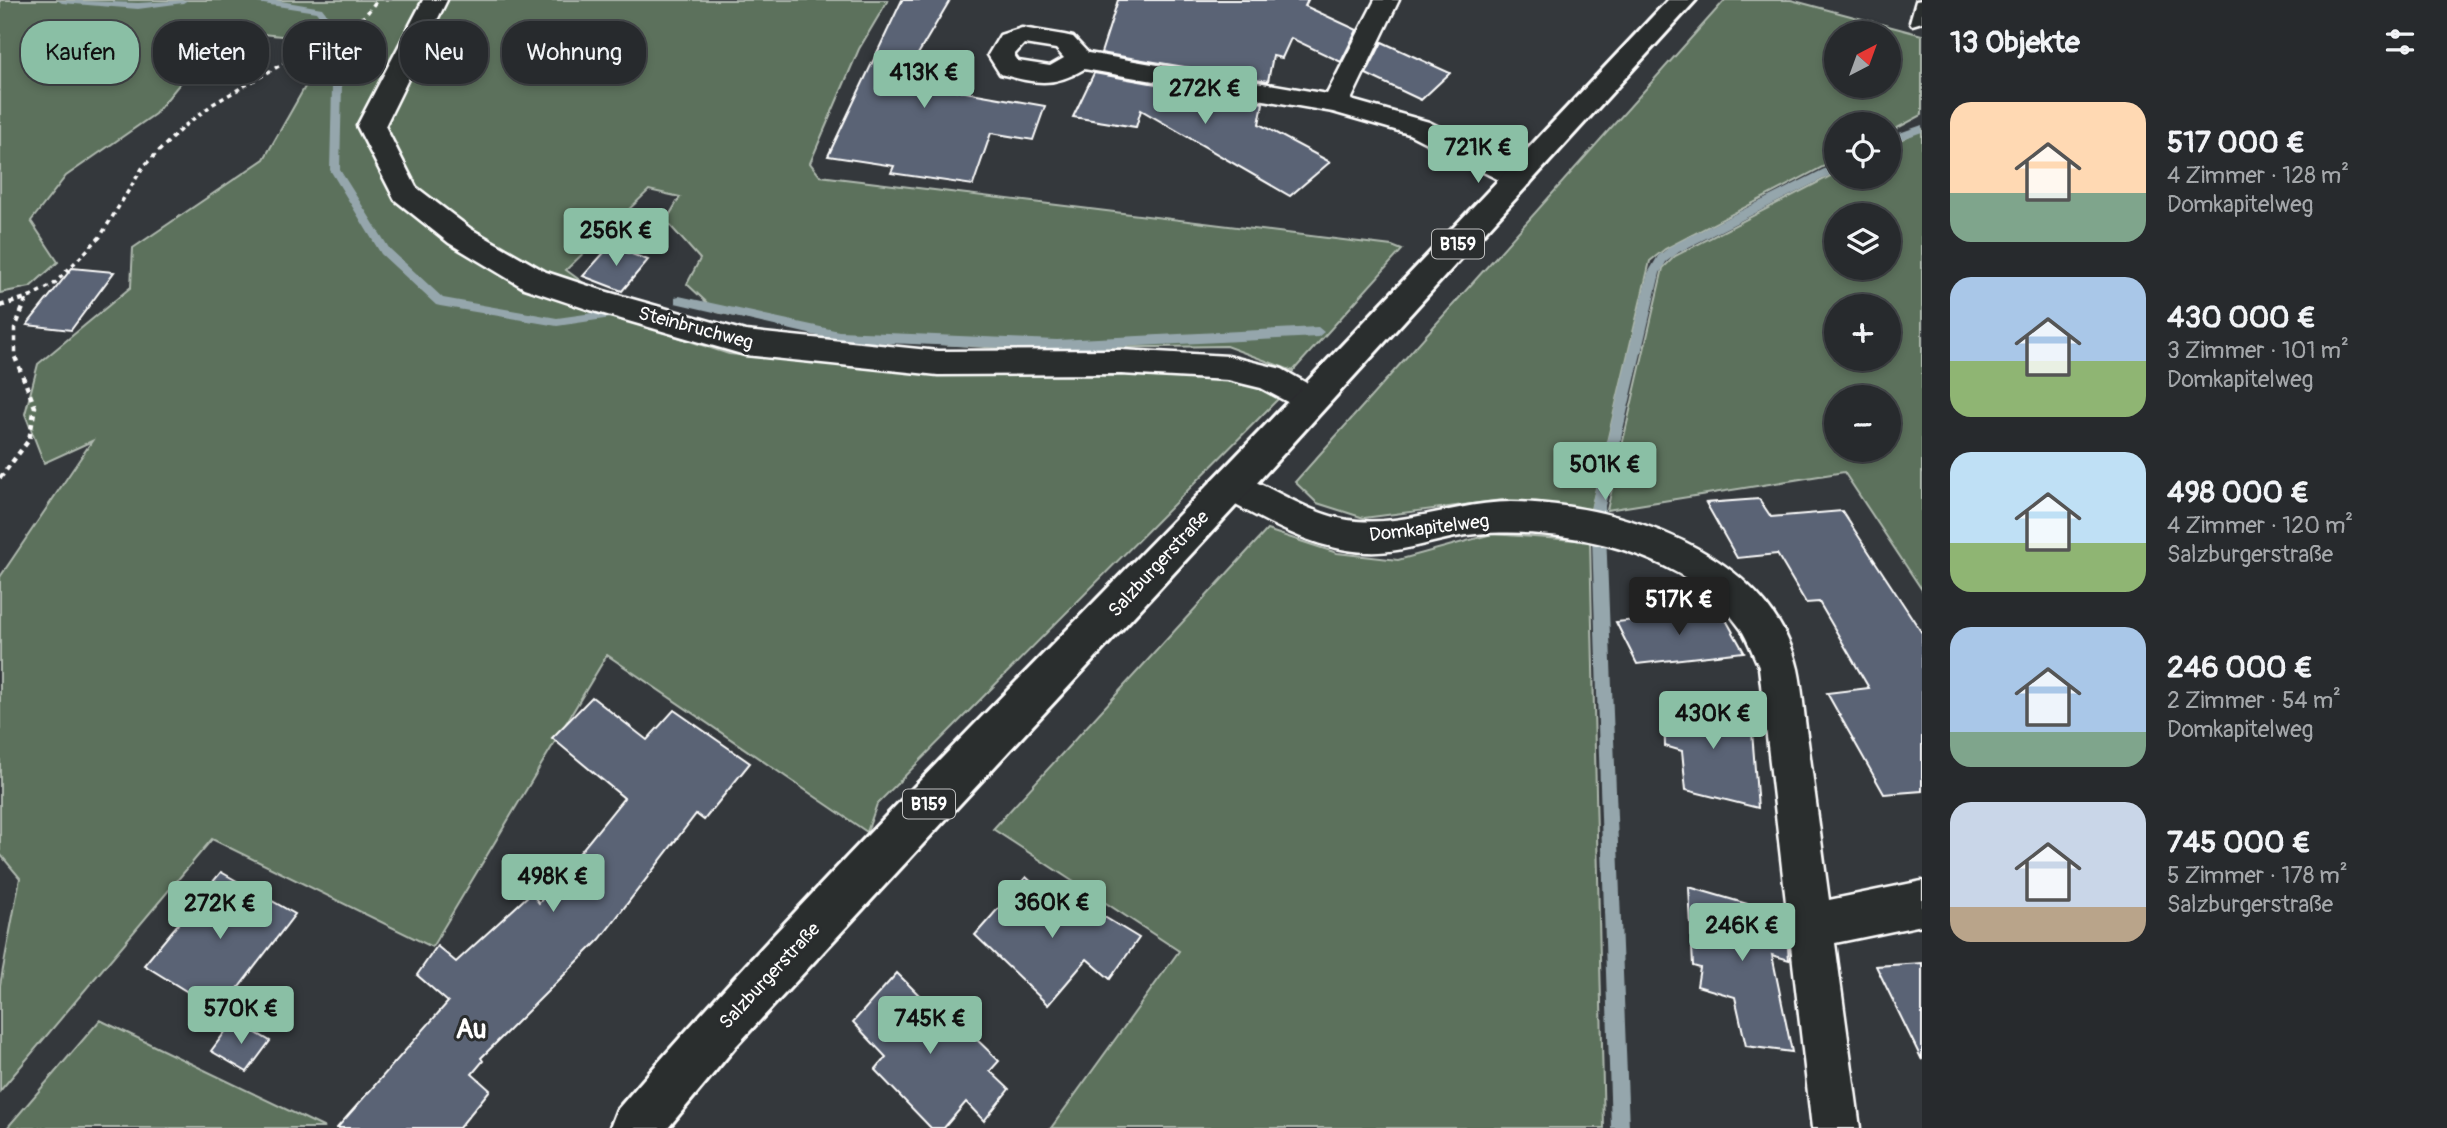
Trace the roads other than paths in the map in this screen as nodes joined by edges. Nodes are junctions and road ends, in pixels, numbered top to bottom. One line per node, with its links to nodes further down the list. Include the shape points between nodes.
1 (435, 0): 10 (street, Steinbruchweg, via 371,126 405,193 460,236 535,280 745,343 937,363 1228,368)
2 (1387, 0): 7 (street)
3 (1683, 0): 9 (main road, Salzburgerstraße / B159)
4 (1922, 1): 5 (lane)
5 (1916, 22)
6 (1080, 60): 7 (street)
7 (1335, 104): 8 (street, via 1419,128)
8 (1471, 154): 9 (street)
9 (1513, 175): 10 (main road, Salzburgerstraße / B159)
10 (1293, 391): 11 (main road, Salzburgerstraße / B159)
11 (1231, 486): 13 (street, Domkapitelweg, via 1309,525 1365,537 1475,519 1576,524 1682,556 1716,578 1753,615 1777,667); 14 (main road, Salzburgerstraße / B159, via 886,849 719,1029)
12 (1922, 903): 13 (street)
13 (1810, 926): 15 (street, Domkapitelweg)
14 (635, 1128)
15 (1836, 1128)

